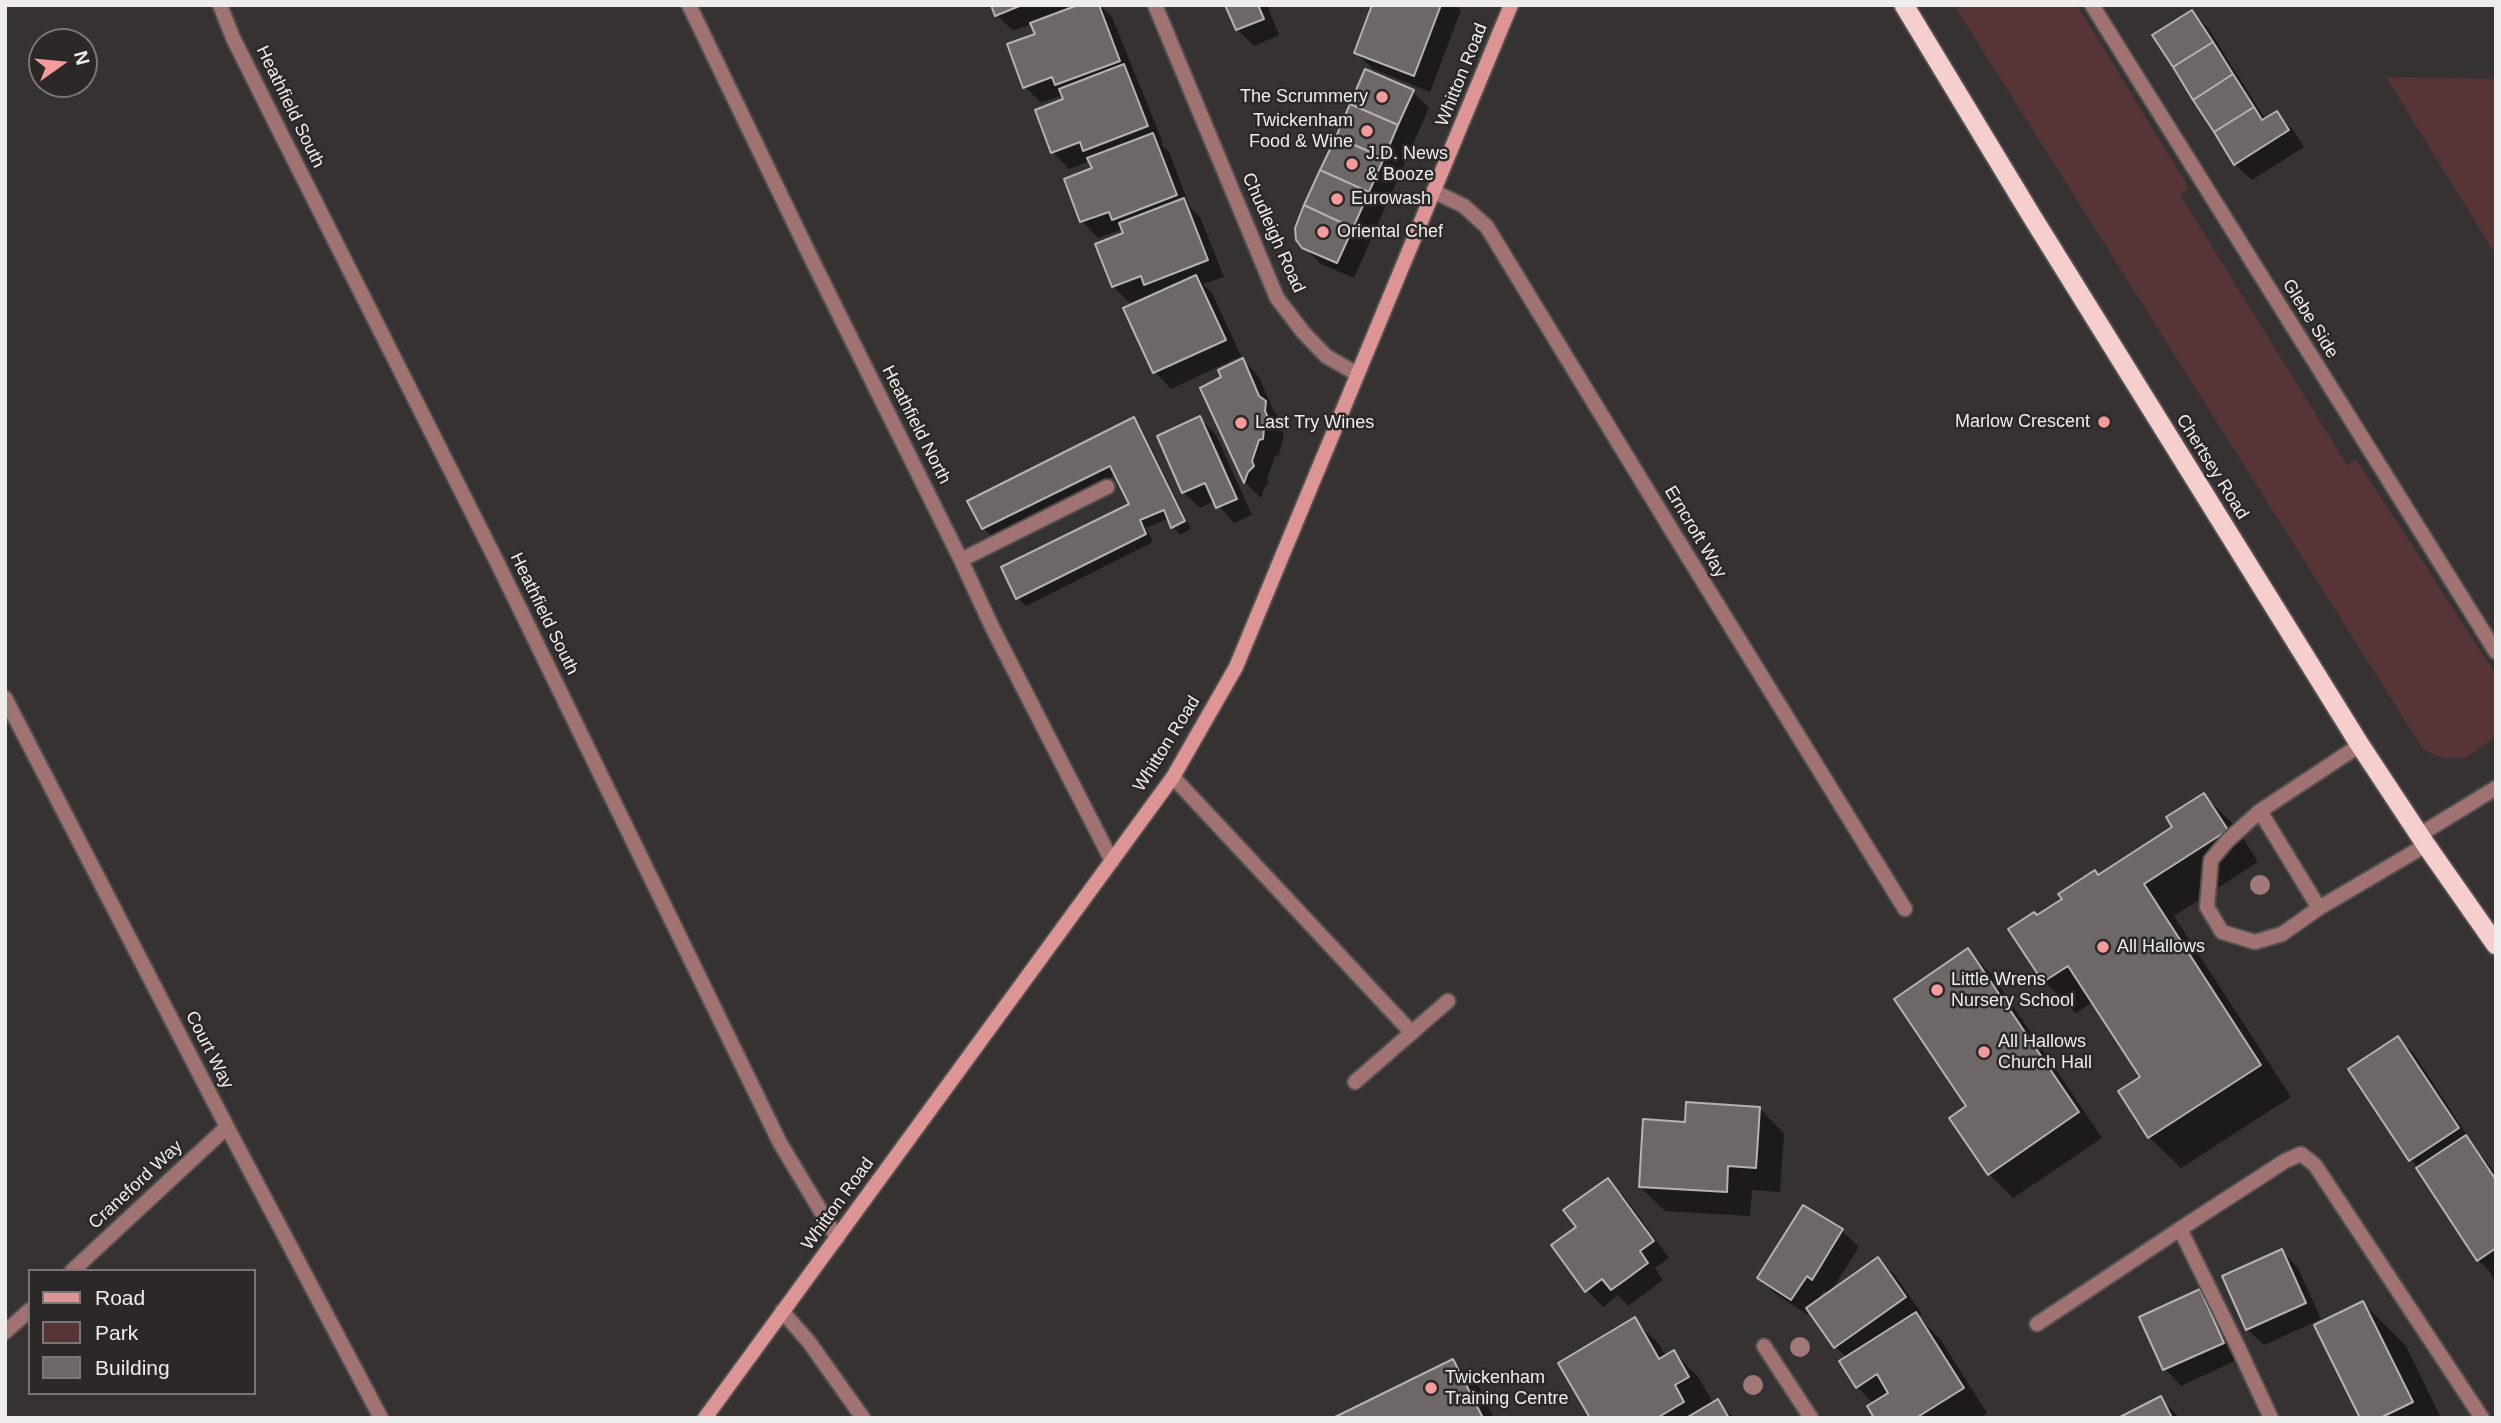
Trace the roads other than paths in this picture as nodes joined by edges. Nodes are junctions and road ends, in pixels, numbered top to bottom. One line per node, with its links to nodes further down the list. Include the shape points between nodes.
1 (220, 5): 27 (street, Heathfield South, via 780,1143)
2 (689, 5): 10 (street, Heathfield North)
3 (1155, 5): 8 (street, Chudleigh Road, via 1277,298 1326,356)
4 (1511, 5): 7 (main road, Whitton Road)
5 (1905, 5): 13 (highway, Chertsey Road)
6 (2092, 5): 11 (street, Glebe Side)
7 (1435, 192): 8 (main road, Whitton Road); 20 (street, Erncroft Way, via 1464,206 1488,227)
8 (1357, 374): 14 (main road, Whitton Road, via 1236,667)
9 (1107, 487): 10 (street)
10 (961, 559): 18 (street, Heathfield North)
11 (2496, 652)
12 (5, 698): 25 (street, Court Way)
13 (2360, 745): 16 (street); 17 (highway, Chertsey Road)
14 (1173, 777): 18 (main road, Whitton Road); 23 (street)
15 (2496, 788): 17 (street)
16 (2260, 811): 19 (street); 19 (street, via 2211,860 2207,907 2217,924 2222,932 2255,942 2282,934)
17 (2422, 840): 19 (street); 21 (highway, Chertsey Road)
18 (1112, 861): 27 (main road, Whitton Road)
19 (2319, 908)
20 (1905, 909)
21 (2496, 945)
22 (1448, 1001): 23 (street)
23 (1412, 1033): 24 (street)
24 (1355, 1082)
25 (227, 1127): 28 (street, Craneford Way); 34 (street, Court Way)
26 (2180, 1229): 31 (street); 38 (street); 39 (street, via 2301,1154 2315,1165)
27 (837, 1238): 29 (main road, Whitton Road)
28 (74, 1269)
29 (782, 1311): 35 (main road, Whitton Road); 36 (street)
30 (28, 1312): 32 (street)
31 (2037, 1324)
32 (5, 1332)
33 (1764, 1346): 37 (street)
34 (382, 1418)
35 (705, 1418)
36 (863, 1418)
37 (1811, 1418)
38 (2272, 1418)
39 (2482, 1418)

